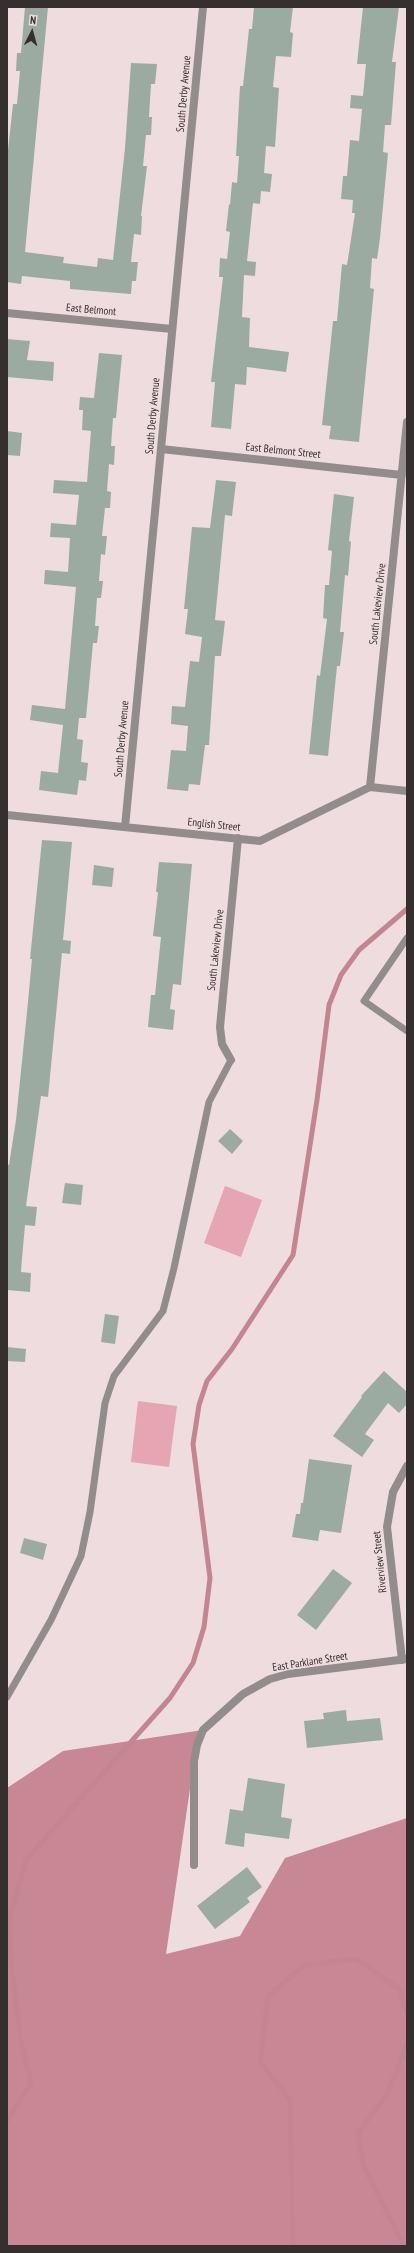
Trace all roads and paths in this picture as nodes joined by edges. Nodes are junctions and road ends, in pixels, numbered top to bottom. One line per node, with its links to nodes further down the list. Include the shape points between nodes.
1 (203, 7): 3 (street, South Derby Avenue)
2 (7, 314): 3 (street, East Belmont)
3 (172, 329): 5 (street, South Derby Avenue)
4 (407, 422): 6 (street, South Lakeview Drive)
5 (161, 449): 6 (street, East Belmont Street); 10 (street, South Derby Avenue)
6 (402, 475): 7 (street, South Lakeview Drive)
7 (370, 787): 8 (street); 11 (street, English Street, via 260,841)
8 (407, 791)
9 (7, 815): 10 (street, English Street)
10 (125, 827): 11 (street, English Street)
11 (238, 838): 14 (street, South Lakeview Drive, via 220,1027 222,1044)
12 (407, 938): 13 (lane, via 364,1001)
13 (407, 1030)
14 (231, 1060): 17 (lane, via 209,1102 163,1311 114,1376 105,1403 90,1512 81,1556 51,1620)
15 (407, 1466): 16 (street, Riverview Street, via 393,1492 387,1527)
16 (405, 1660): 18 (street, East Parklane Street, via 288,1674 270,1679 243,1694 203,1730 194,1761)
17 (7, 1697)
18 (194, 1865)

